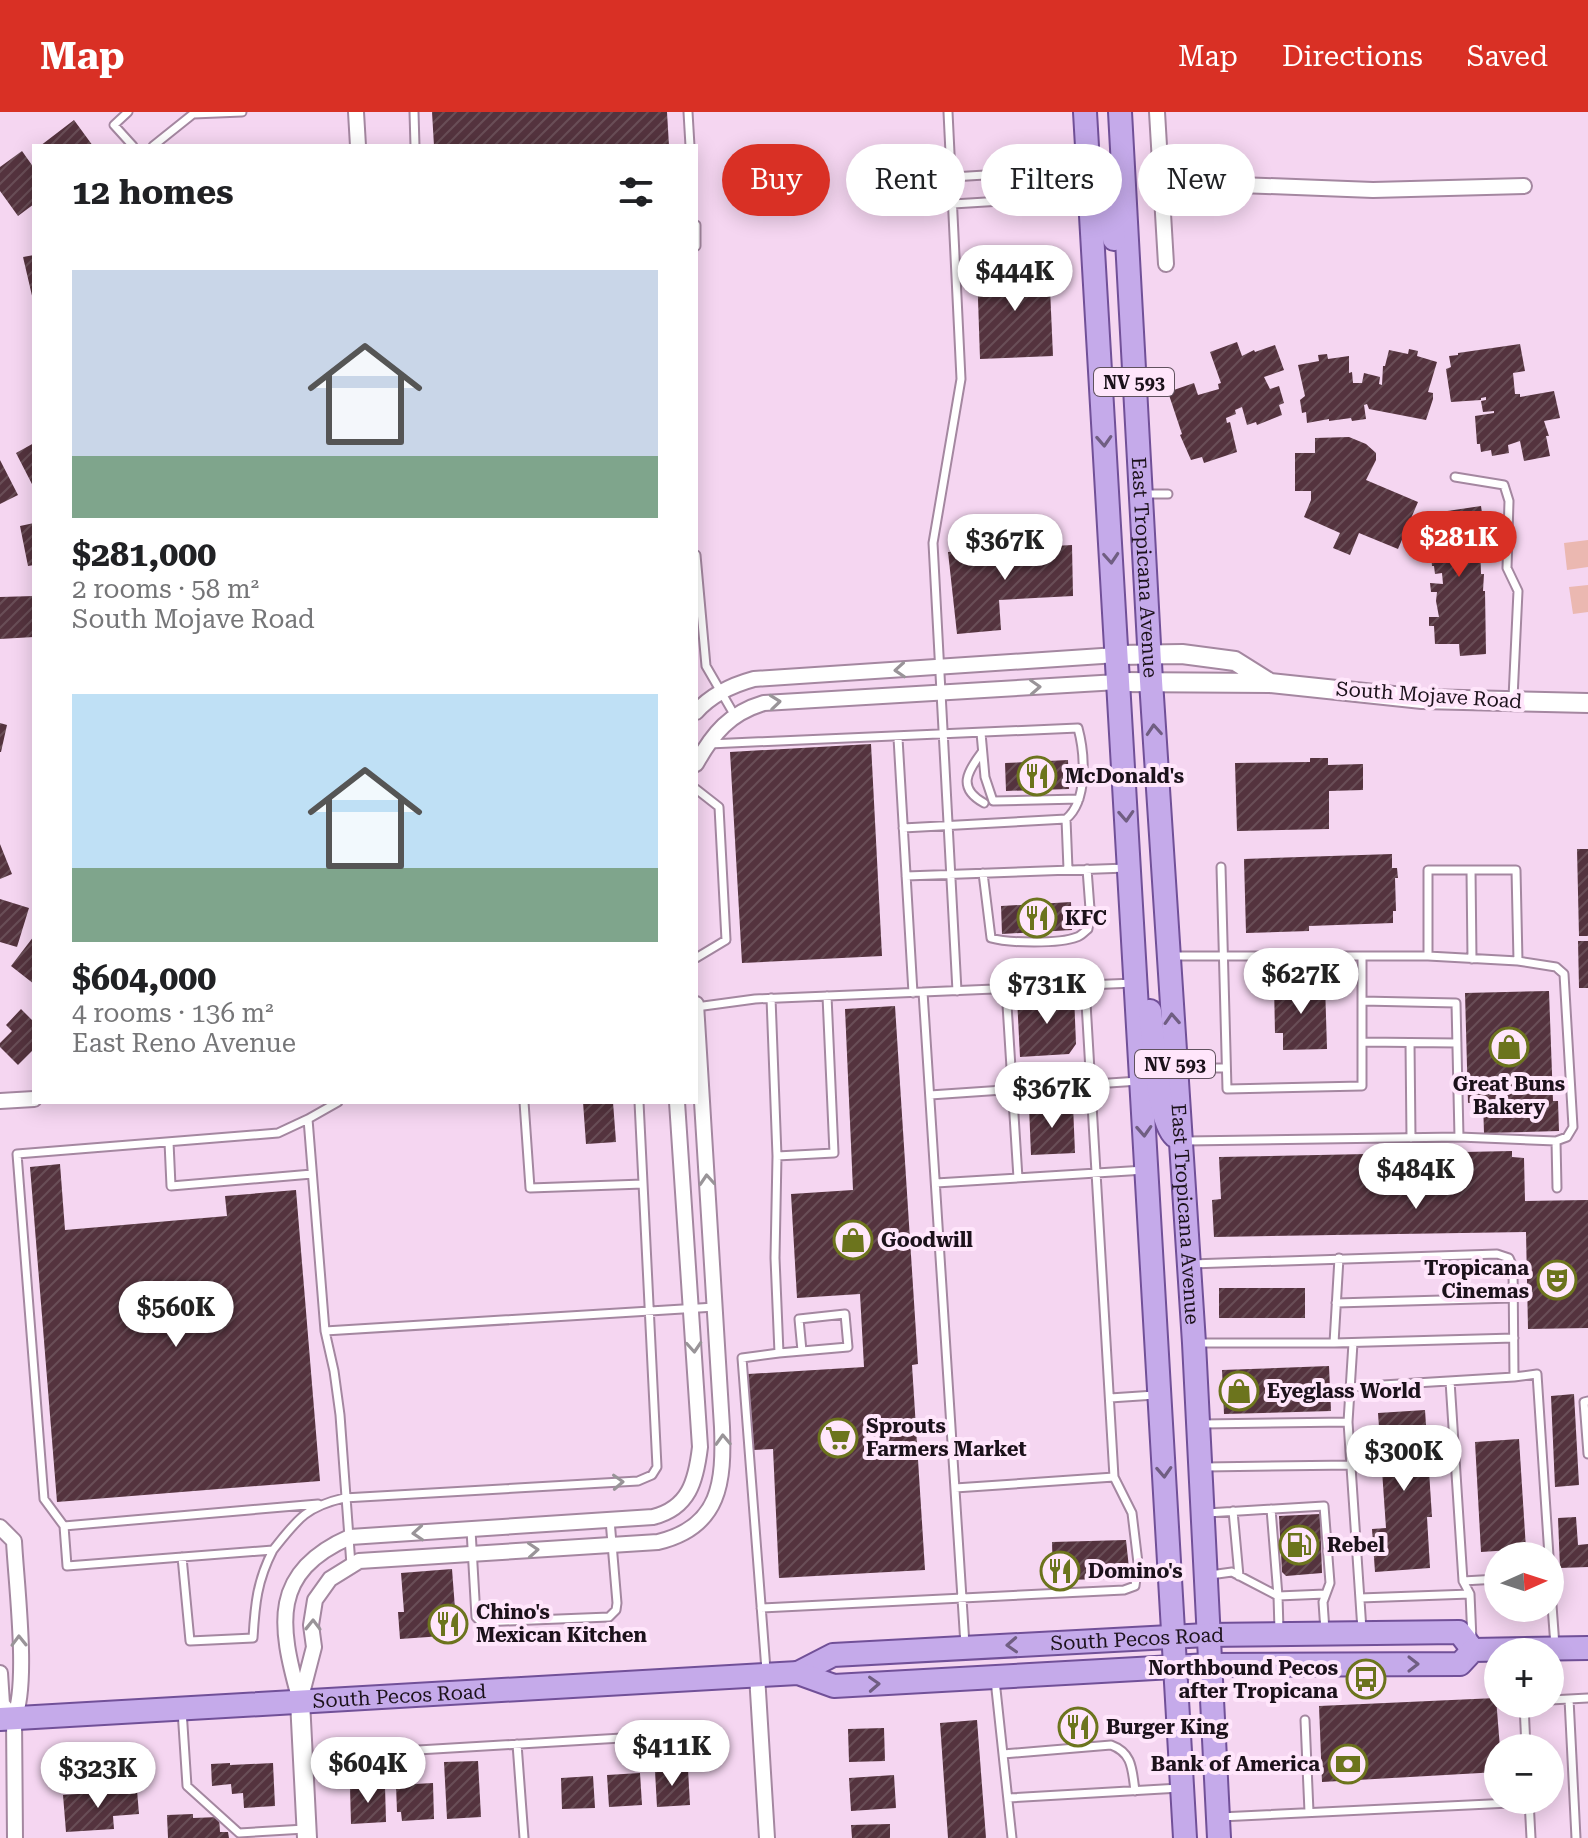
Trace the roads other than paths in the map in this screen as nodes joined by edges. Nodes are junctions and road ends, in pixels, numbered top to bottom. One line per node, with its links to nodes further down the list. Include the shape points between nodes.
1 (128, 112): 10 (lane, via 114,125)
2 (242, 112): 11 (lane, via 193,114)
3 (356, 112): 12 (street)
4 (414, 112): 13 (lane)
5 (688, 112): 14 (lane)
6 (948, 112): 15 (lane)
7 (1085, 112): 16 (main road, East Tropicana Avenue / NV 593)
8 (1120, 112): 25 (main road, East Tropicana Avenue / NV 593)
9 (1157, 112): 17 (street)
10 (131, 144)
11 (156, 144)
12 (358, 144)
13 (415, 144)
14 (690, 144)
15 (950, 144)
16 (1087, 144)
17 (1159, 144)
18 (1255, 186): 19 (street, via 1373,190)
19 (1524, 186)
20 (954, 216): 32 (lane, via 961,379 933,543)
21 (1090, 216): 31 (main road, East Tropicana Avenue / NV 593, one-way to 31)
22 (1110, 216): 25 (main road)
23 (1163, 216): 24 (street)
24 (1166, 264)
25 (1131, 310): 27 (main road, East Tropicana Avenue / NV 593)
26 (1455, 477): 38 (lane, via 1504,485 1509,501 1507,568 1518,591)
27 (1140, 494): 28 (lane); 30 (main road, East Tropicana Avenue / NV 593)
28 (1168, 494)
29 (698, 577): 37 (lane, via 706,666)
30 (1150, 653): 31 (street, South Mojave Road); 33 (main road, East Tropicana Avenue / NV 593); 35 (street, South Mojave Road, via 1235,661)
31 (1117, 655): 32 (street); 34 (main road, East Tropicana Avenue / NV 593)
32 (940, 667): 36 (lane); 37 (street, one-way to 37, via 754,679)
33 (1151, 681): 34 (street, South Mojave Road); 35 (street, South Mojave Road); 62 (main road, East Tropicana Avenue / NV 593, one-way to 33)
34 (1118, 682): 36 (street, one-way to 34); 55 (main road, East Tropicana Avenue / NV 593, one-way to 55)
35 (1270, 683): 38 (street, South Mojave Road, via 1422,699)
36 (942, 692): 41 (street, one-way to 36, via 764,703); 43 (lane)
37 (721, 693): 40 (street); 41 (lane)
38 (1513, 701): 39 (street, South Mojave Road)
39 (1588, 703)
40 (698, 710)
41 (735, 716): 45 (street)
42 (981, 733): 43 (lane); 46 (lane); 49 (lane, via 1078,728)
43 (944, 734): 44 (lane); 52 (lane)
44 (898, 738): 45 (lane); 53 (lane)
45 (707, 744): 47 (street)
46 (982, 752): 49 (lane, via 993,801); 50 (lane, via 968,771 966,784)
47 (698, 760)
48 (698, 791): 64 (lane, via 719,807 726,940)
49 (1079, 799): 51 (lane)
50 (984, 803)
51 (1066, 819): 52 (lane); 56 (lane)
52 (949, 827): 53 (lane); 60 (lane)
53 (903, 828): 61 (lane)
54 (1221, 867): 65 (lane)
55 (1129, 868): 57 (lane); 69 (main road, East Tropicana Avenue / NV 593)
56 (1068, 869): 57 (lane); 59 (lane)
57 (1087, 869): 59 (lane, via 1088,929 1077,937 1040,941 991,938)
58 (1471, 870): 63 (lane, via 1428,870); 67 (lane); 68 (lane, via 1516,870)
59 (983, 873): 60 (lane)
60 (951, 875): 61 (lane); 72 (lane)
61 (906, 876): 73 (lane)
62 (1169, 956): 65 (lane); 82 (main road, East Tropicana Avenue / NV 593, one-way to 62)
63 (1428, 956): 66 (lane); 67 (lane)
64 (698, 957)
65 (1222, 957): 66 (lane); 83 (lane)
66 (1362, 957): 76 (lane)
67 (1472, 959): 68 (lane)
68 (1518, 961): 98 (lane, via 1556,967 1564,974 1573,1127)
69 (1136, 983): 70 (lane); 84 (main road, East Tropicana Avenue / NV 593); 97 (main road, via 1148,998 1164,1117)
70 (1085, 986): 71 (lane); 85 (lane)
71 (1006, 989): 72 (lane); 86 (lane)
72 (957, 991): 73 (lane)
73 (918, 992): 74 (lane); 87 (lane)
74 (827, 996): 75 (lane); 100 (lane, via 834,1153)
75 (771, 998): 77 (lane); 100 (lane)
76 (1362, 1001): 79 (lane); 81 (lane, via 1456,1003)
77 (698, 1006)
78 (698, 1038): 112 (street, one-way to 78)
79 (1362, 1042): 80 (lane); 83 (lane, via 1362,1086 1227,1089)
80 (1410, 1043): 81 (lane); 96 (lane)
81 (1457, 1043): 95 (lane)
82 (1175, 1068): 83 (lane); 97 (main road, East Tropicana Avenue / NV 593)
83 (1226, 1068)
84 (1142, 1081): 85 (lane); 101 (main road, East Tropicana Avenue / NV 593, one-way to 101)
85 (1091, 1083): 86 (lane); 102 (lane)
86 (1012, 1088): 87 (lane); 104 (lane)
87 (930, 1095): 105 (lane)
88 (32, 1099): 89 (street)
89 (0, 1101)
90 (334, 1104): 94 (lane)
91 (524, 1104): 106 (lane, via 530,1188)
92 (639, 1104): 106 (lane)
93 (677, 1104): 113 (street)
94 (308, 1119): 99 (lane, via 278,1133); 103 (lane)
95 (1459, 1137): 96 (lane); 98 (lane)
96 (1411, 1138): 97 (lane)
97 (1180, 1141): 109 (main road, East Tropicana Avenue / NV 593)
98 (1556, 1141): 107 (lane)
99 (169, 1142): 103 (lane, via 171,1186); 141 (lane, via 17,1154 44,1499)
100 (777, 1156): 121 (lane)
101 (1147, 1170): 102 (lane); 125 (main road, East Tropicana Avenue / NV 593)
102 (1097, 1173): 104 (lane); 126 (lane)
103 (312, 1174): 115 (lane)
104 (1018, 1178): 105 (lane)
105 (936, 1183): 134 (lane)
106 (643, 1184): 114 (lane)
107 (1557, 1188)
108 (1339, 1258): 109 (lane); 110 (lane, via 1497,1254 1509,1258 1513,1267); 111 (lane)
109 (1188, 1264): 117 (main road, East Tropicana Avenue / NV 593)
110 (1513, 1298): 111 (lane); 116 (lane)
111 (1336, 1303): 118 (lane)
112 (715, 1307): 113 (lane); 146 (street, one-way to 112, via 676,1538 712,1506 723,1466)
113 (691, 1308): 114 (lane); 140 (street, one-way to 140, via 700,1447 694,1485 681,1504 665,1514)
114 (649, 1311): 115 (lane); 135 (lane, one-way to 114, via 638,1481 652,1475 657,1467)
115 (325, 1331): 135 (lane, via 340,1415)
116 (1514, 1338): 119 (lane); 122 (lane)
117 (1194, 1343): 118 (lane); 129 (main road, East Tropicana Avenue / NV 593)
118 (1334, 1343): 119 (lane)
119 (1353, 1343): 124 (lane)
120 (802, 1351): 120 (lane, via 848,1347 845,1314 799,1319); 121 (lane)
121 (779, 1353): 160 (lane, via 742,1358)
122 (1514, 1377): 123 (lane); 145 (lane, via 1537,1374)
123 (1450, 1381): 124 (lane); 154 (lane)
124 (1350, 1387): 128 (lane)
125 (1160, 1394): 126 (lane); 165 (main road, East Tropicana Avenue / NV 593, one-way to 165)
126 (1110, 1398): 133 (lane)
127 (1588, 1401): 130 (lane)
128 (1348, 1422): 129 (lane); 131 (lane)
129 (1196, 1424): 132 (main road, East Tropicana Avenue / NV 593)
130 (1588, 1454)
131 (1352, 1465): 132 (lane); 159 (lane)
132 (1199, 1467): 139 (main road, East Tropicana Avenue / NV 593)
133 (1114, 1477): 134 (lane); 158 (lane, via 1132,1513 1135,1586)
134 (955, 1488): 158 (lane)
135 (344, 1498): 136 (lane); 144 (lane)
136 (324, 1503): 141 (lane); 147 (lane, via 302,1515)
137 (1271, 1509): 138 (lane); 155 (lane, via 1324,1506 1330,1583); 157 (lane)
138 (1233, 1511): 139 (lane); 152 (lane)
139 (1201, 1514): 151 (main road, East Tropicana Avenue / NV 593)
140 (610, 1520): 143 (street); 146 (lane)
141 (64, 1526): 149 (lane, via 67,1566)
142 (0, 1527): 182 (street, one-way to 142, via 21,1703 14,1541)
143 (471, 1530): 144 (street, one-way to 144); 148 (lane)
144 (347, 1539): 150 (lane); 180 (street, via 326,1547 306,1566 289,1596 286,1650)
145 (1548, 1542)
146 (612, 1545): 148 (street, one-way to 146); 148 (lane, via 617,1603 609,1617 481,1622 476,1617)
147 (273, 1550): 149 (lane); 149 (lane, via 260,1575 253,1638 190,1641)
148 (472, 1554): 150 (street)
149 (182, 1557)
150 (351, 1565): 180 (street, one-way to 150, via 314,1647 315,1600 330,1579)
151 (1204, 1576): 152 (lane); 164 (main road, East Tropicana Avenue / NV 593)
152 (1239, 1576): 157 (lane)
153 (1484, 1580): 154 (lane)
154 (1463, 1581): 156 (lane)
155 (1325, 1594): 157 (lane); 162 (lane)
156 (1470, 1594): 159 (lane); 169 (lane)
157 (1278, 1596): 163 (lane)
158 (962, 1598): 160 (lane); 166 (lane)
159 (1360, 1598): 161 (lane)
160 (761, 1608): 175 (lane)
161 (1362, 1632): 162 (main road, South Pecos Road); 169 (main road, South Pecos Road, via 1459,1632)
162 (1325, 1633): 163 (main road, South Pecos Road)
163 (1279, 1634): 164 (main road, South Pecos Road)
164 (1207, 1635): 165 (main road, South Pecos Road); 171 (main road, East Tropicana Avenue / NV 593)
165 (1174, 1636): 166 (main road, South Pecos Road, one-way to 166); 172 (main road, East Tropicana Avenue / NV 593)
166 (965, 1647): 174 (main road, South Pecos Road, via 833,1655)
167 (1564, 1648): 168 (main road, South Pecos Road)
168 (1588, 1648)
169 (1473, 1650): 170 (main road, South Pecos Road); 171 (main road, South Pecos Road, one-way to 169, via 1460,1664)
170 (1484, 1650)
171 (1209, 1665): 172 (main road, South Pecos Road); 194 (main road, East Tropicana Avenue / NV 593)
172 (1176, 1667): 176 (main road, South Pecos Road); 188 (main road, East Tropicana Avenue / NV 593)
173 (0, 1673): 182 (street)
174 (798, 1673): 175 (main road, South Pecos Road); 176 (main road, South Pecos Road, one-way to 176, via 834,1686)
175 (762, 1675): 180 (main road, South Pecos Road); 198 (street)
176 (995, 1678): 187 (lane)
177 (1588, 1698): 179 (lane)
178 (1564, 1699): 179 (lane)
179 (1569, 1699): 202 (lane)
180 (300, 1701): 181 (main road, South Pecos Road); 195 (street)
181 (182, 1708): 182 (main road, South Pecos Road); 195 (lane, via 187,1786 239,1833)
182 (7, 1718): 196 (street)
183 (1305, 1720): 192 (lane)
184 (689, 1734): 185 (lane)
185 (517, 1744): 186 (lane); 197 (lane)
186 (351, 1754)
187 (1003, 1754): 189 (lane, via 1111,1745 1130,1758); 190 (lane)
188 (1182, 1788): 189 (lane); 200 (main road, East Tropicana Avenue / NV 593)
189 (1135, 1791): 190 (lane)
190 (1008, 1798): 199 (lane)
191 (1484, 1803): 192 (lane)
192 (1309, 1812): 194 (lane)
193 (1530, 1814): 201 (lane)
194 (1218, 1828)
195 (307, 1833)
196 (15, 1838)
197 (524, 1838)
198 (767, 1838)
199 (1012, 1838)
200 (1185, 1838)
201 (1531, 1838)
202 (1576, 1838)

